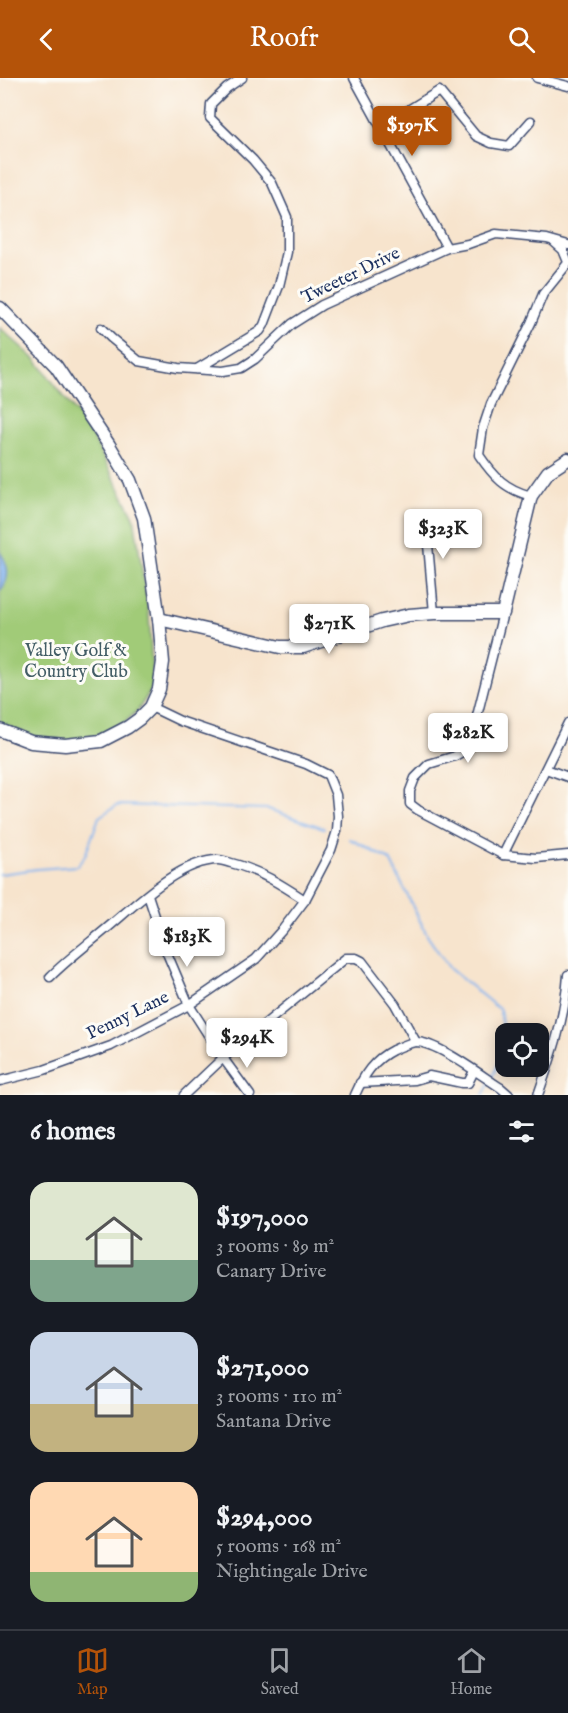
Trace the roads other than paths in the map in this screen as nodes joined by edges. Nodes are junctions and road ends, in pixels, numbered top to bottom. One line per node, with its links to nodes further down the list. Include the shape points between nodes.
1 (242, 78): 14 (street, via 211,104 210,118 272,183 287,217 287,252 279,286 260,331)
2 (354, 78): 7 (street)
3 (537, 78): 5 (street)
4 (566, 78): 5 (street)
5 (568, 85)
6 (531, 121): 7 (street, via 509,146 491,143 476,136 439,91)
7 (381, 127): 10 (street)
8 (552, 240): 9 (street, Tweeter Drive); 10 (street, Tweeter Drive, via 496,234); 11 (street, via 563,250)
9 (568, 244)
10 (447, 248): 14 (street, Tweeter Drive, via 322,305 292,324 241,368)
11 (568, 263): 16 (street, via 543,294 483,428 479,454 491,472 514,491)
12 (0, 308): 20 (street, via 56,366 130,480 144,518)
13 (101, 328): 14 (street, Tweeter Drive, via 139,361)
14 (196, 369)
15 (568, 459): 16 (street, via 548,472)
16 (531, 496): 18 (street)
17 (473, 525): 19 (street, via 427,532)
18 (503, 612): 19 (street); 26 (street, via 471,738 465,750 429,764 415,778 410,804)
19 (434, 613): 20 (street, via 382,621 303,647 280,647)
20 (159, 619): 21 (street, via 163,662 159,690)
21 (151, 707): 23 (street, via 128,727 101,741 65,745 31,742); 29 (street, Penny Lane, via 180,722 306,764 327,775 336,795 337,831)
22 (568, 723): 24 (street)
23 (0, 730)
24 (546, 769): 25 (street); 26 (street)
25 (568, 777)
26 (503, 855): 27 (street)
27 (568, 855)
28 (148, 895): 29 (street, via 190,866 218,860 244,866 277,881); 31 (street); 33 (street, via 166,953)
29 (305, 900): 33 (street, Penny Lane, via 256,960)
30 (568, 975): 32 (street)
31 (50, 977)
32 (567, 1003): 43 (street)
33 (189, 1005): 35 (street); 37 (street, Penny Lane, via 111,1046)
34 (416, 1042): 35 (street, via 395,1004 362,961 346,958); 36 (street, via 437,1047); 38 (street, via 377,1060)
35 (223, 1058): 39 (street); 40 (street)
36 (476, 1072): 38 (street, via 468,1083 429,1076); 42 (street)
37 (0, 1081)
38 (360, 1083): 41 (street)
39 (184, 1095)
40 (250, 1095)
41 (355, 1095)
42 (509, 1095)
43 (538, 1095)

